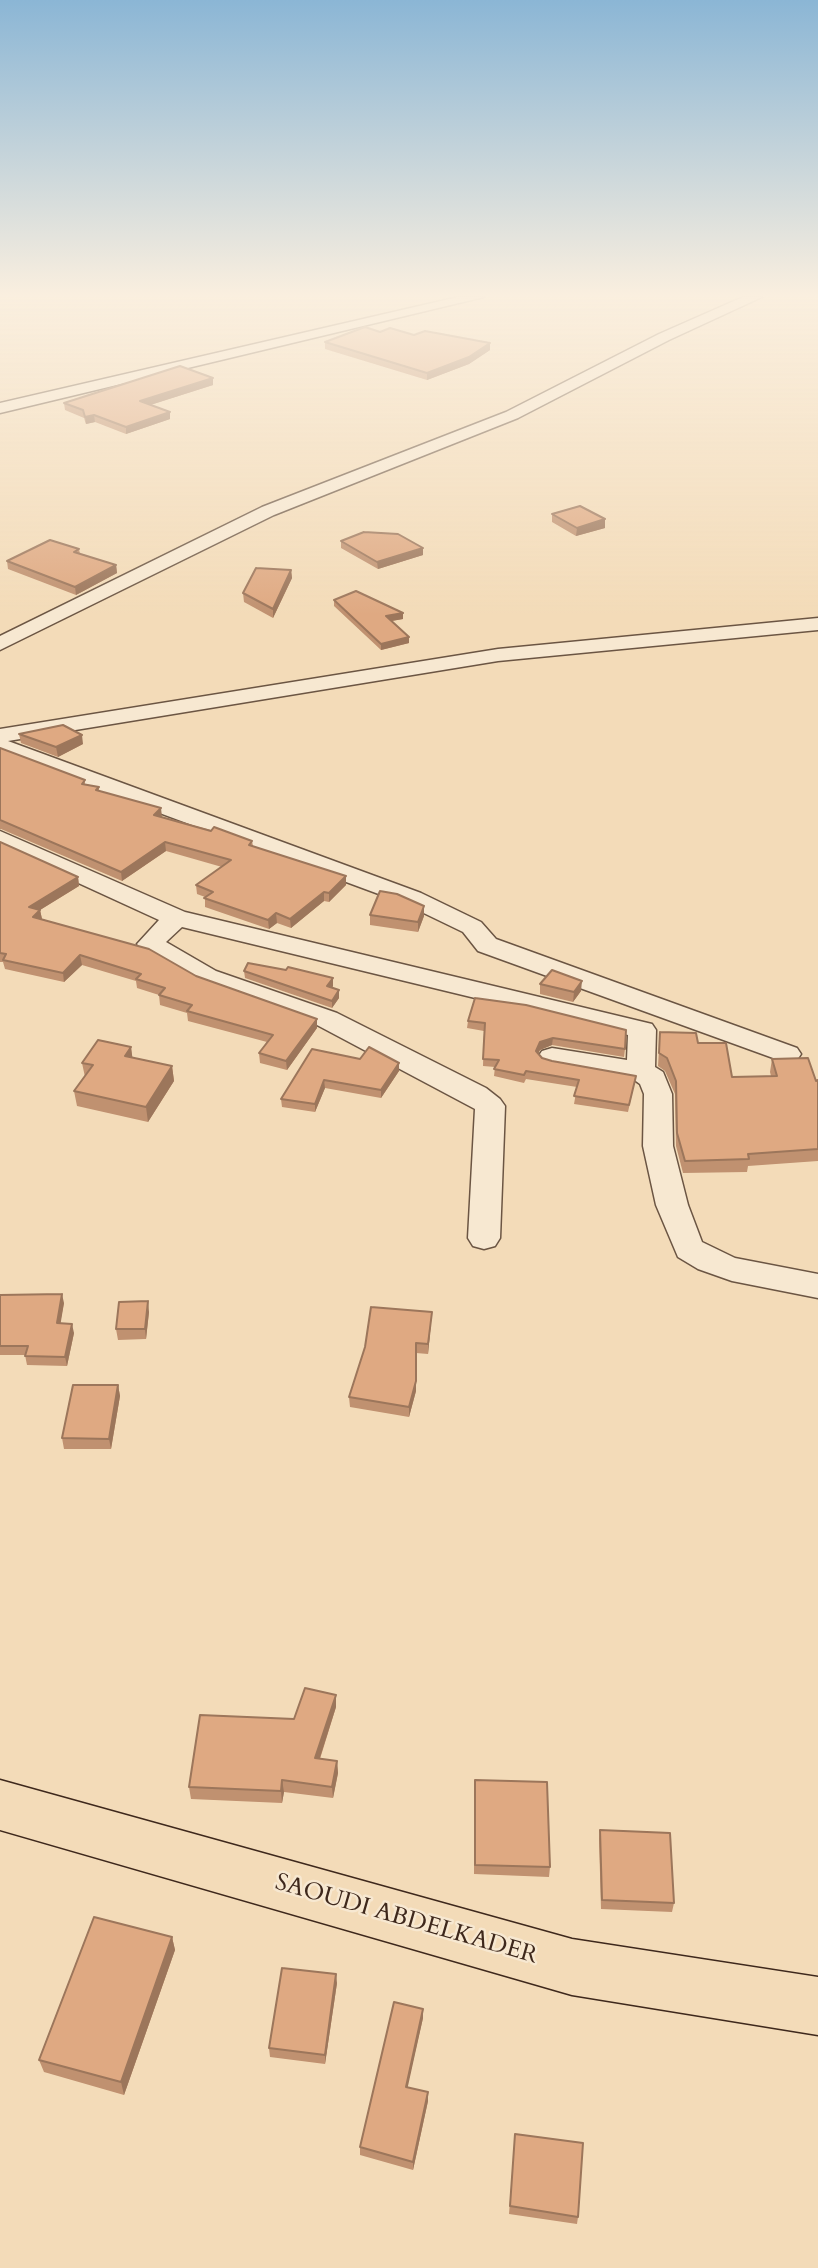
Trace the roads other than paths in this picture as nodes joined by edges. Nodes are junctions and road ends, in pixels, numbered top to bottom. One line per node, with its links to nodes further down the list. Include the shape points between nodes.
1 (22, 403): 3 (street)
2 (536, 403): 5 (street, via 256,516)
3 (0, 408)
4 (818, 624): 6 (street, via 485,657)
5 (0, 644)
6 (0, 736)
7 (0, 746): 10 (street, via 412,898 472,927 487,945)
8 (0, 838): 9 (street)
9 (176, 918): 12 (street, via 642,1030); 13 (street, via 150,944 207,977 327,1019 491,1107)
10 (787, 1054)
11 (552, 1057): 12 (street)
12 (641, 1071): 14 (street, via 653,1079 658,1094 657,1146 689,1249 732,1269)
13 (484, 1238)
14 (818, 1286)
15 (0, 1805): 16 (main road, SAOUDI ABDELKADER, via 572,1967)
16 (818, 2006)

